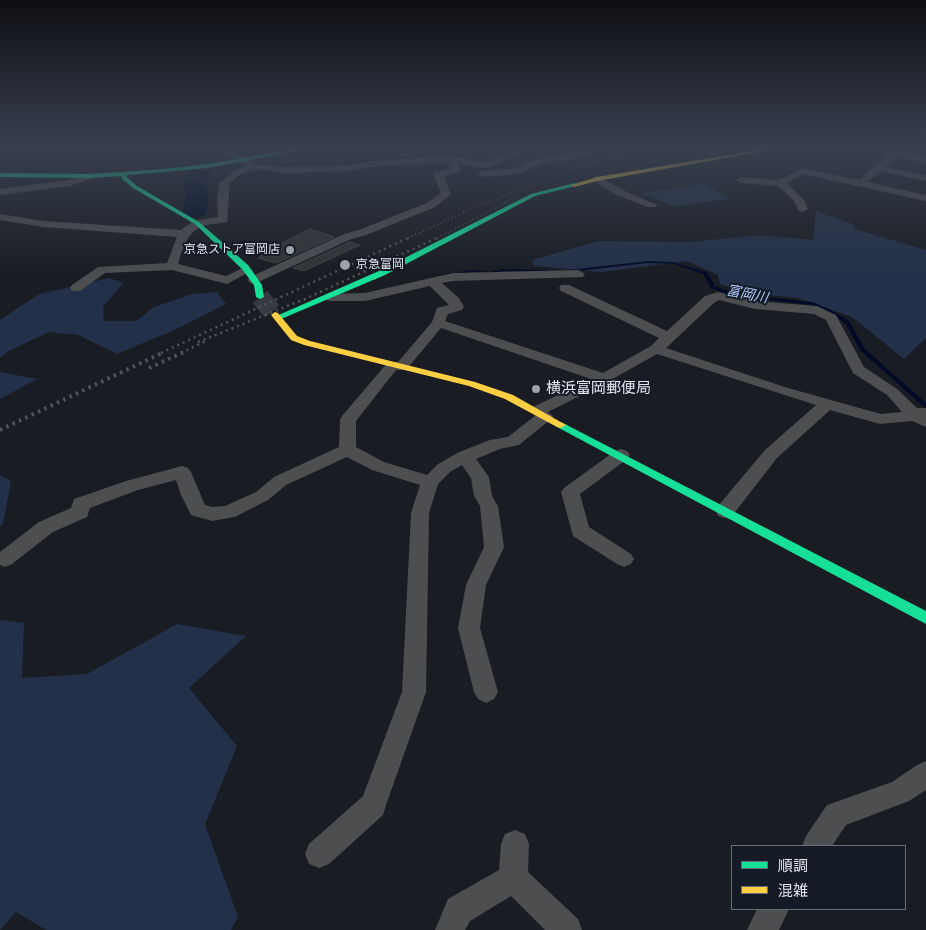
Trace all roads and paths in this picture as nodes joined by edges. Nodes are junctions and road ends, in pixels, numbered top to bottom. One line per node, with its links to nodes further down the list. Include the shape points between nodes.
1 (143, 191): 12 (main road)
2 (223, 191): 12 (street, via 223,220)
3 (445, 191): 16 (street, via 446,194 431,204)
4 (547, 191): 21 (main road, via 533,195)
5 (617, 191): 9 (street)
6 (790, 191): 10 (street, via 799,200)
7 (898, 191): 8 (street)
8 (926, 198)
9 (652, 205)
10 (802, 209)
11 (0, 217): 13 (street, via 42,224)
12 (197, 223): 13 (street); 16 (main road)
13 (184, 234): 14 (street)
14 (172, 266): 16 (street, via 227,280); 18 (street, via 102,270)
15 (579, 274): 17 (street, via 453,277)
16 (251, 275): 20 (main road, via 258,285)
17 (433, 282): 21 (street, via 365,297); 22 (street, via 457,307 442,311)
18 (76, 288)
19 (566, 288): 23 (street)
20 (260, 297)
21 (330, 297): 25 (main road, via 276,316 294,338)
22 (438, 323): 25 (street); 26 (street)
23 (668, 337): 24 (street); 29 (street, via 710,299 718,296 756,305 817,310 831,318 858,370)
24 (656, 349): 26 (street); 27 (street)
25 (397, 366): 28 (main road, via 472,384); 30 (street, via 348,420)
26 (604, 378): 28 (street)
27 (826, 404): 29 (street, via 880,419); 34 (street, via 771,454)
28 (541, 413): 31 (main road); 32 (street, via 513,441)
29 (922, 415)
30 (347, 450): 33 (street, via 378,466); 35 (street, via 280,481 262,496 228,512 212,514 198,510 182,472 132,485 81,504 80,512 46,527)
31 (621, 455): 34 (main road); 36 (street, via 570,492 580,531)
32 (465, 456): 33 (street, via 444,468); 38 (street, via 480,477 483,496 489,506 494,547 476,585 469,628)
33 (430, 482): 42 (street, via 420,513 414,692 373,805)
34 (725, 511): 37 (main road)
35 (5, 558)
36 (624, 559)
37 (926, 618)
38 (486, 692)
39 (926, 774): 41 (street, via 900,792 837,815)
40 (515, 844): 43 (street)
41 (817, 845)
42 (319, 854)
43 (513, 878): 45 (street, via 459,910); 46 (street)
44 (773, 910): 47 (street)
45 (450, 930)
46 (567, 930)
47 (762, 930)

